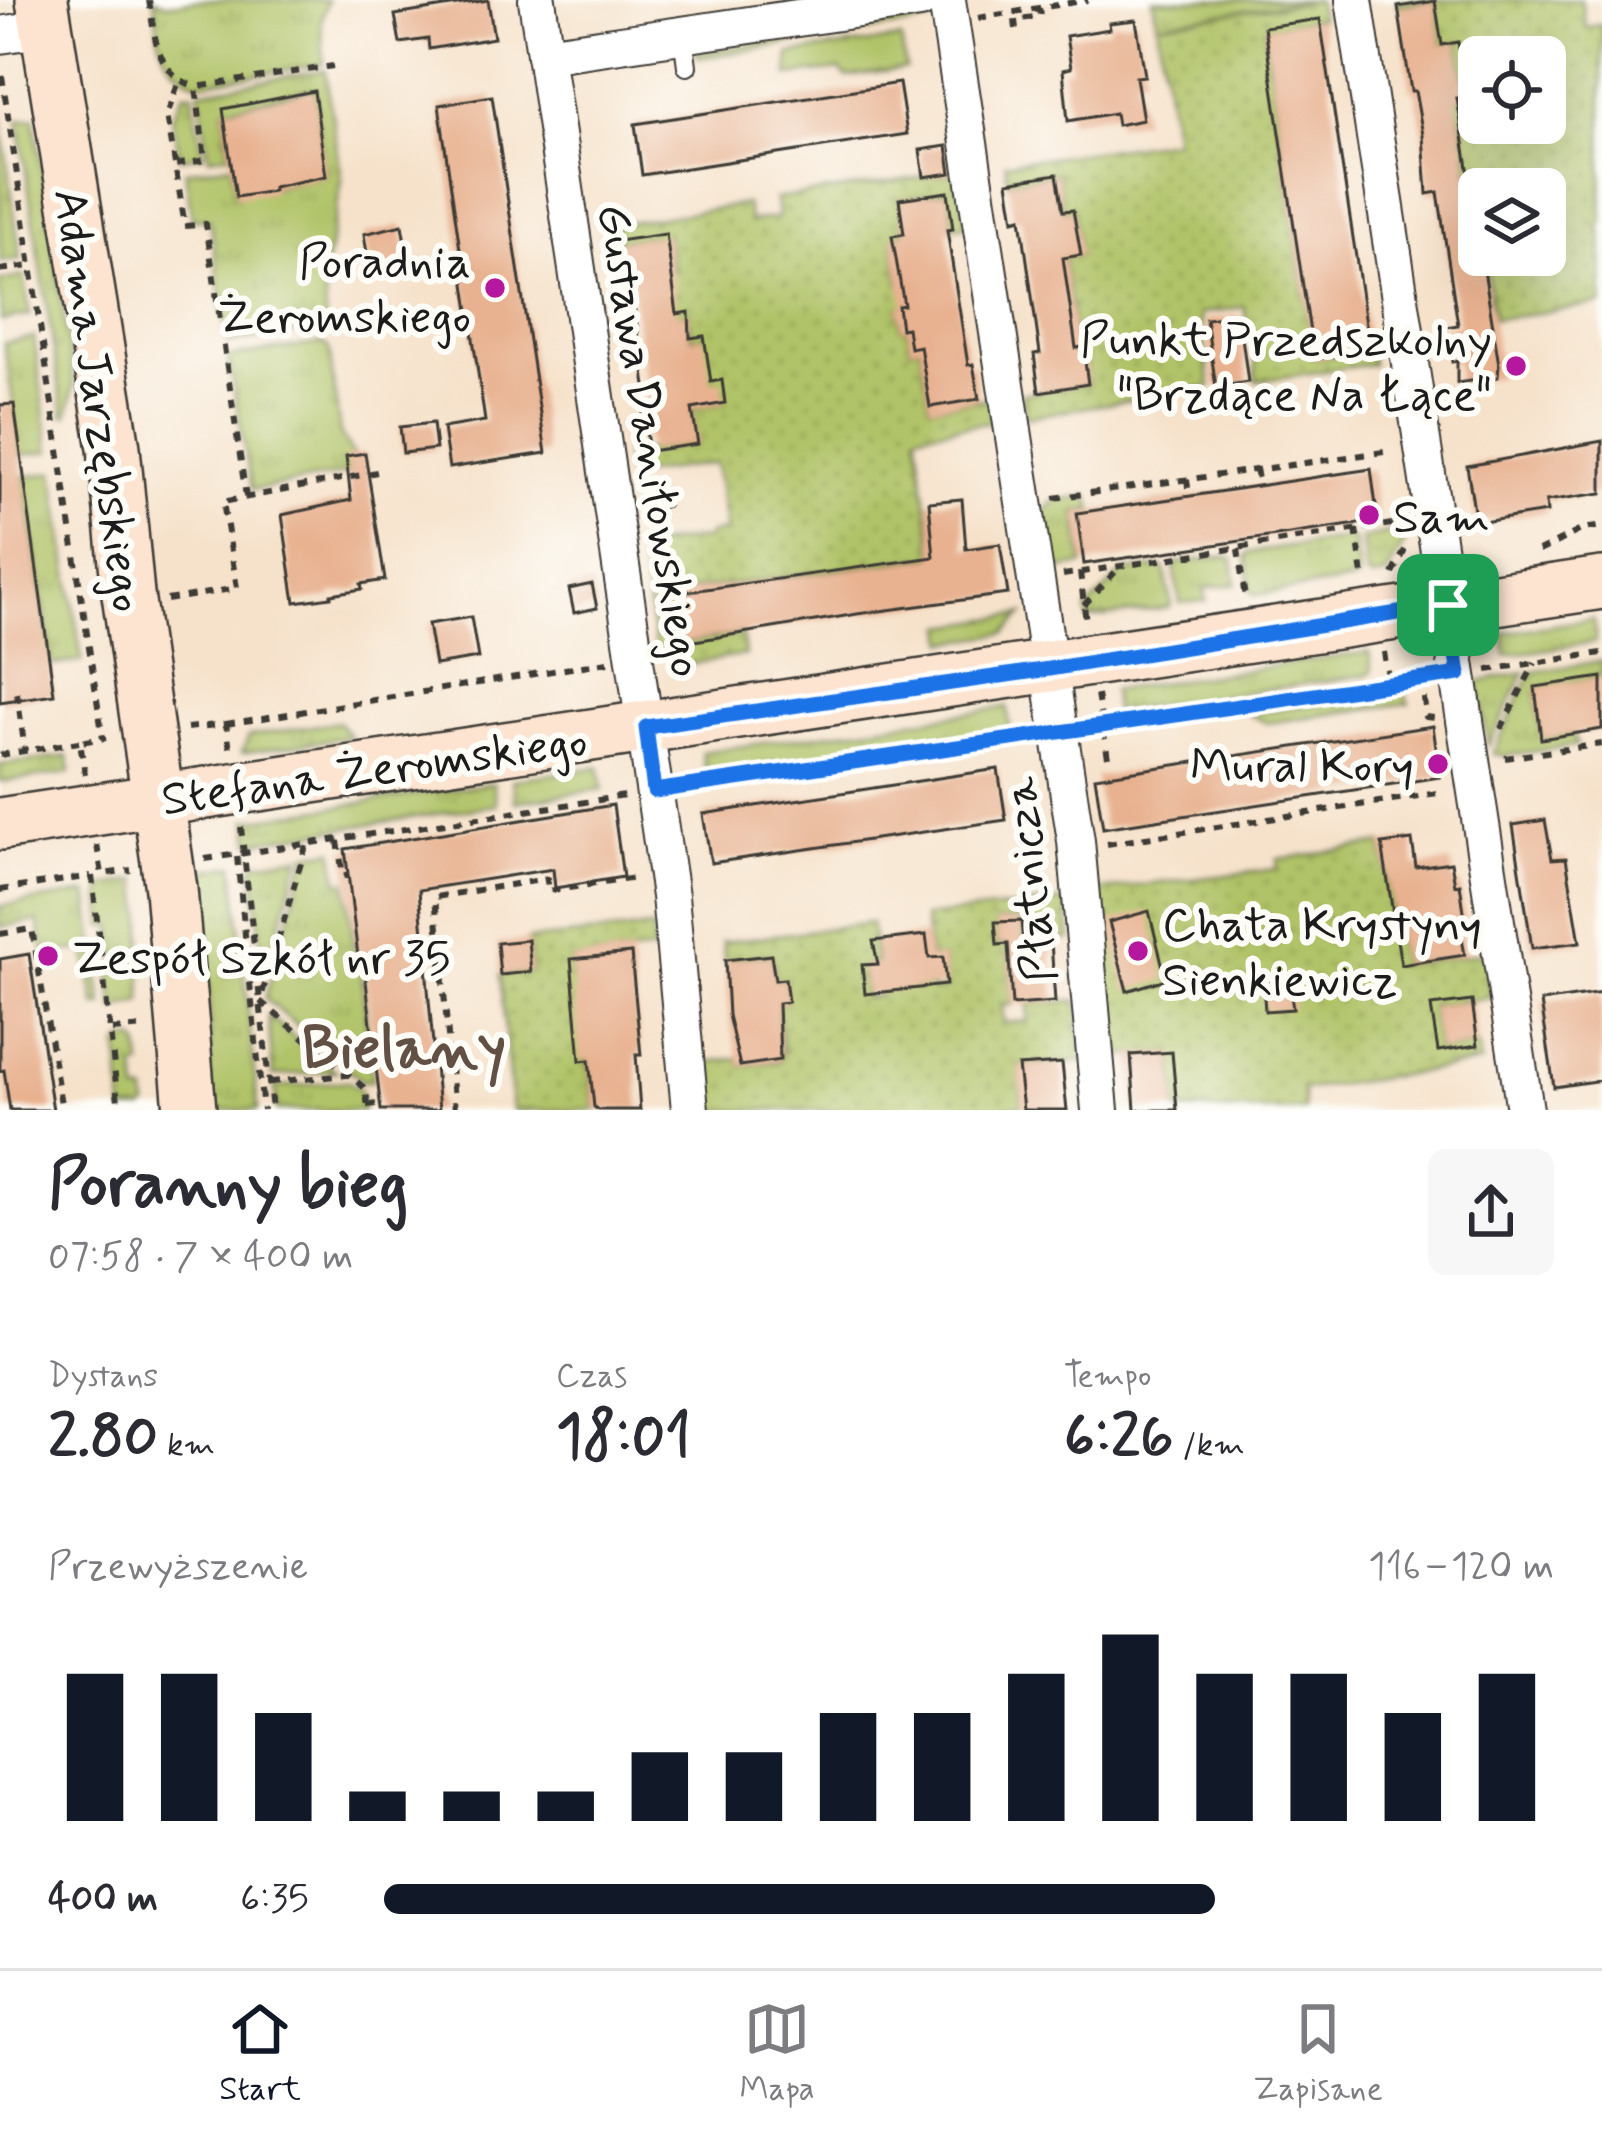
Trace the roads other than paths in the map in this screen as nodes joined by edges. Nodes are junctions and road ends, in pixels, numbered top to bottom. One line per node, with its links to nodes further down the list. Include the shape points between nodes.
1 (537, 0): 6 (street, Gustawa Daniłowskiego)
2 (920, 0): 6 (street, via 685,50)
3 (947, 0): 9 (street, Płatnicza)
4 (1354, 0): 8 (street)
5 (30, 21): 11 (main road, Adama Jarzębskiego, via 114,448)
6 (545, 55): 10 (street, Gustawa Daniłowskiego)
7 (1602, 584): 8 (main road, Stefana Żeromskiego)
8 (1448, 605): 9 (main road, Stefana Żeromskiego); 16 (street)
9 (1049, 669): 10 (main road, Stefana Żeromskiego); 15 (street, Płatnicza, via 1078,862)
10 (646, 727): 11 (main road, Stefana Żeromskiego); 14 (street, Gustawa Daniłowskiego)
11 (159, 800): 12 (main road, Stefana Żeromskiego); 13 (main road, Adama Jarzębskiego)
12 (0, 824)
13 (190, 1110)
14 (690, 1110)
15 (1100, 1110)
16 (1526, 1110)

